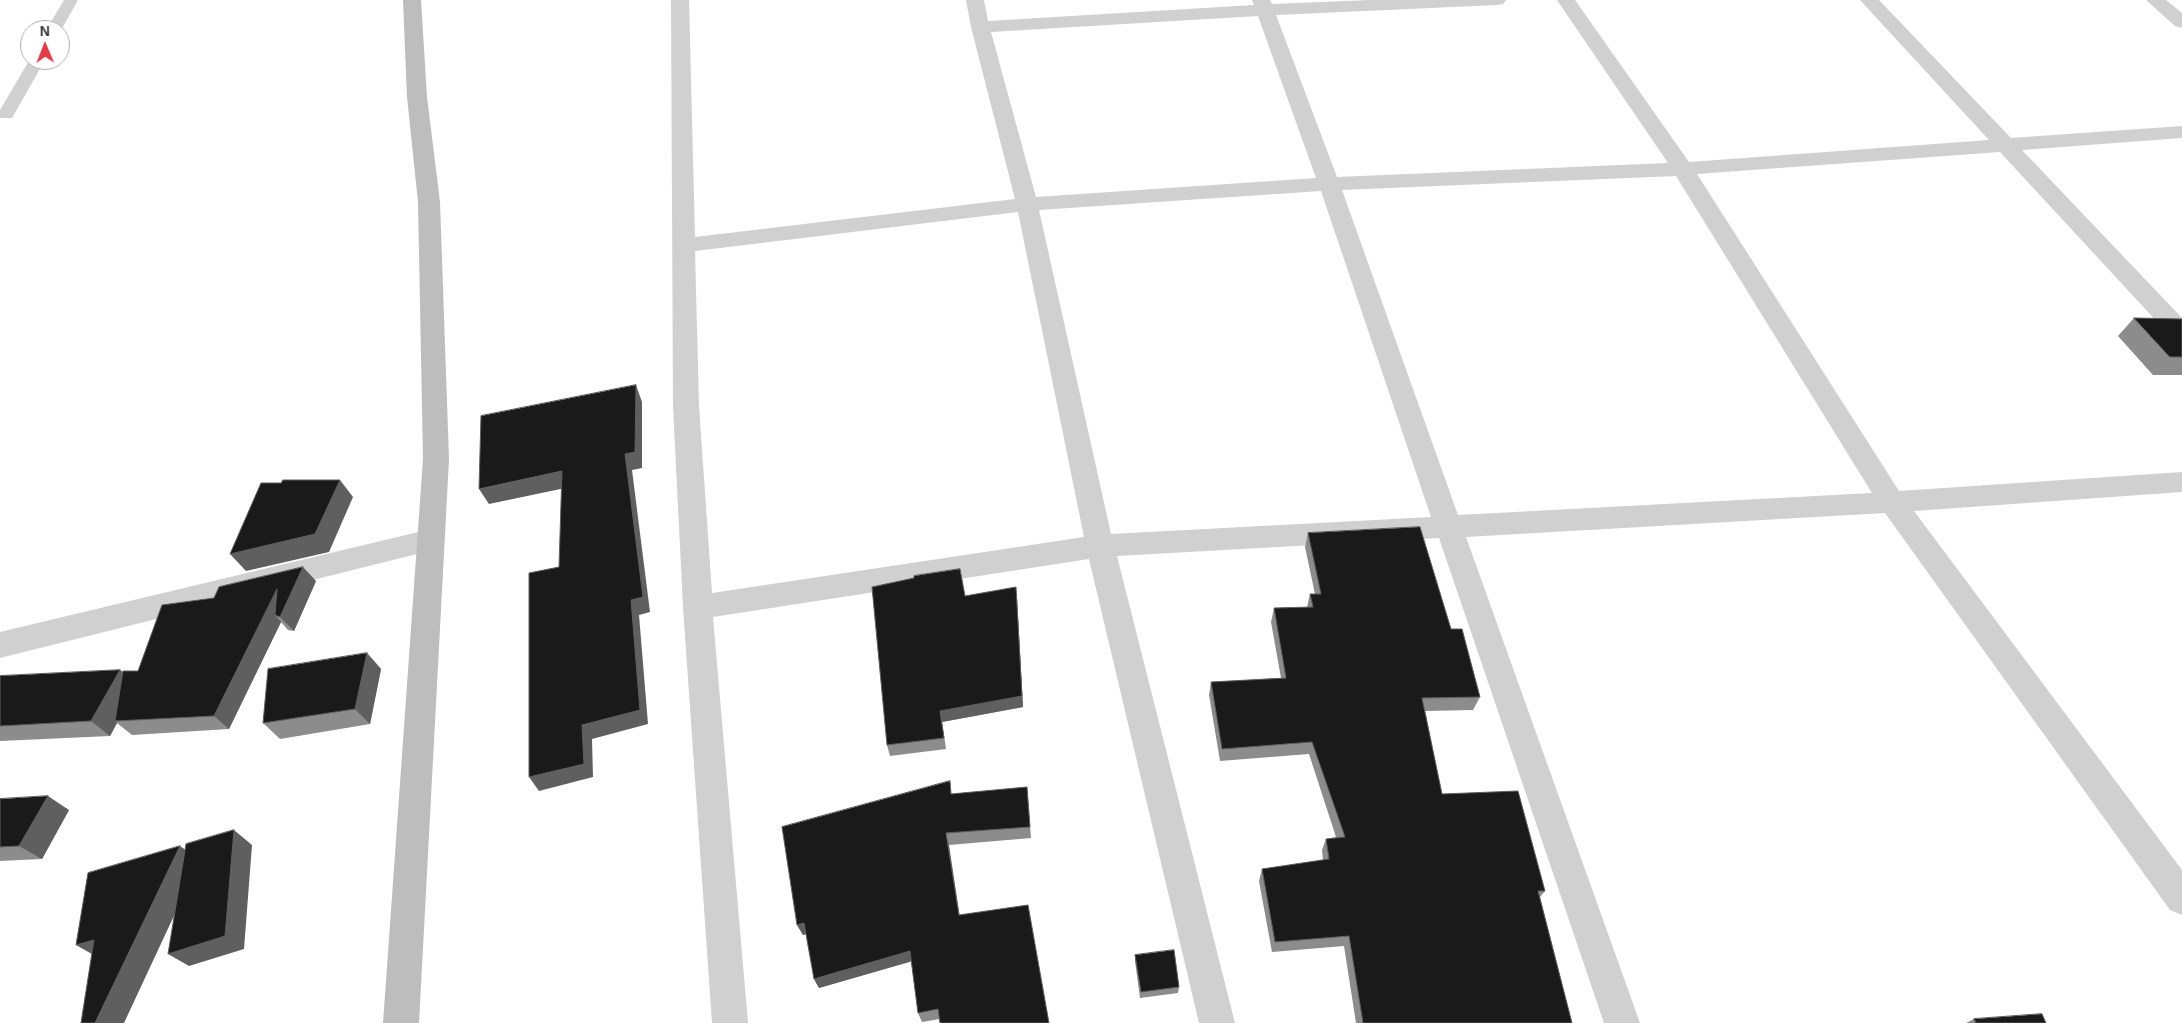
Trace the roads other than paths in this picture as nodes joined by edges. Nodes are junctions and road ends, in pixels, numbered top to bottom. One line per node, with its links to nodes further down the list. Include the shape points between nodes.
1 (71, 0): 10 (lane)
2 (412, 0): 25 (street, via 417,96 429,202 436,459)
3 (680, 0): 20 (street)
4 (975, 0): 12 (street)
5 (1498, 0): 9 (street)
6 (1566, 0): 17 (street)
7 (1869, 0): 16 (street)
8 (2155, 0): 11 (street)
9 (1263, 5): 12 (street); 18 (street)
10 (60, 20)
11 (2182, 22)
12 (980, 27): 19 (street)
13 (31, 70): 14 (lane)
14 (6, 114)
15 (2182, 132): 16 (street)
16 (2003, 145): 17 (street); 21 (street)
17 (1683, 169): 18 (street); 23 (street)
18 (1329, 184): 19 (street); 24 (street)
19 (1027, 204): 20 (street); 26 (street)
20 (684, 245): 27 (street, via 686,406)
21 (2182, 333)
22 (2182, 482): 23 (street)
23 (1892, 502): 24 (street); 29 (street)
24 (1450, 527): 26 (street); 33 (street)
25 (431, 540): 28 (street); 30 (street)
26 (1100, 546): 27 (street); 32 (street)
27 (698, 607): 31 (street)
28 (0, 645)
29 (2182, 897)
30 (401, 1023)
31 (730, 1023)
32 (1217, 1023)
33 (1622, 1023)

